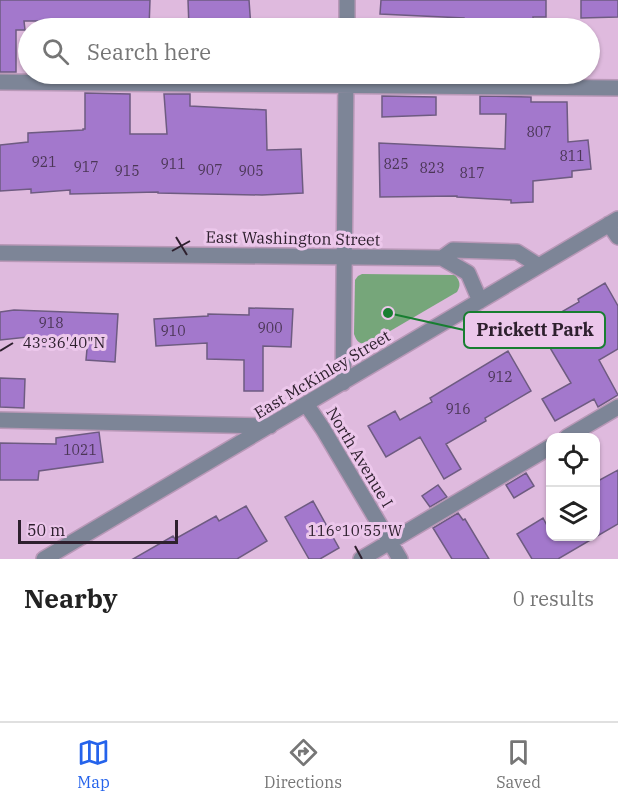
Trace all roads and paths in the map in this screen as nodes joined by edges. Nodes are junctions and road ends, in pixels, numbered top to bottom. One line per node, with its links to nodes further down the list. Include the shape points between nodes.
1 (347, 0): 2 (street)
2 (347, 18)
3 (0, 82): 4 (street)
4 (18, 82)
5 (346, 84): 11 (street)
6 (482, 84): 7 (street)
7 (618, 88)
8 (614, 222): 9 (street); 13 (street, East McKinley Street)
9 (618, 237)
10 (0, 253): 11 (street, East Washington Street)
11 (344, 256): 12 (street, East Washington Street); 15 (street)
12 (442, 258): 13 (street, East Washington Street, via 453,250 517,252); 14 (street, East Washington Street, via 468,273)
13 (539, 266): 14 (street, East McKinley Street)
14 (480, 301): 15 (street, East McKinley Street)
15 (343, 382): 16 (street, East McKinley Street)
16 (306, 404): 19 (street, East McKinley Street); 22 (street, North Avenue I)
17 (618, 407): 20 (street)
18 (0, 420): 19 (street)
19 (270, 426): 23 (street, East McKinley Street)
20 (575, 433)
21 (546, 449): 22 (street)
22 (390, 542): 24 (street); 25 (street, North Avenue I)
23 (44, 559)
24 (361, 559)
25 (400, 559)

